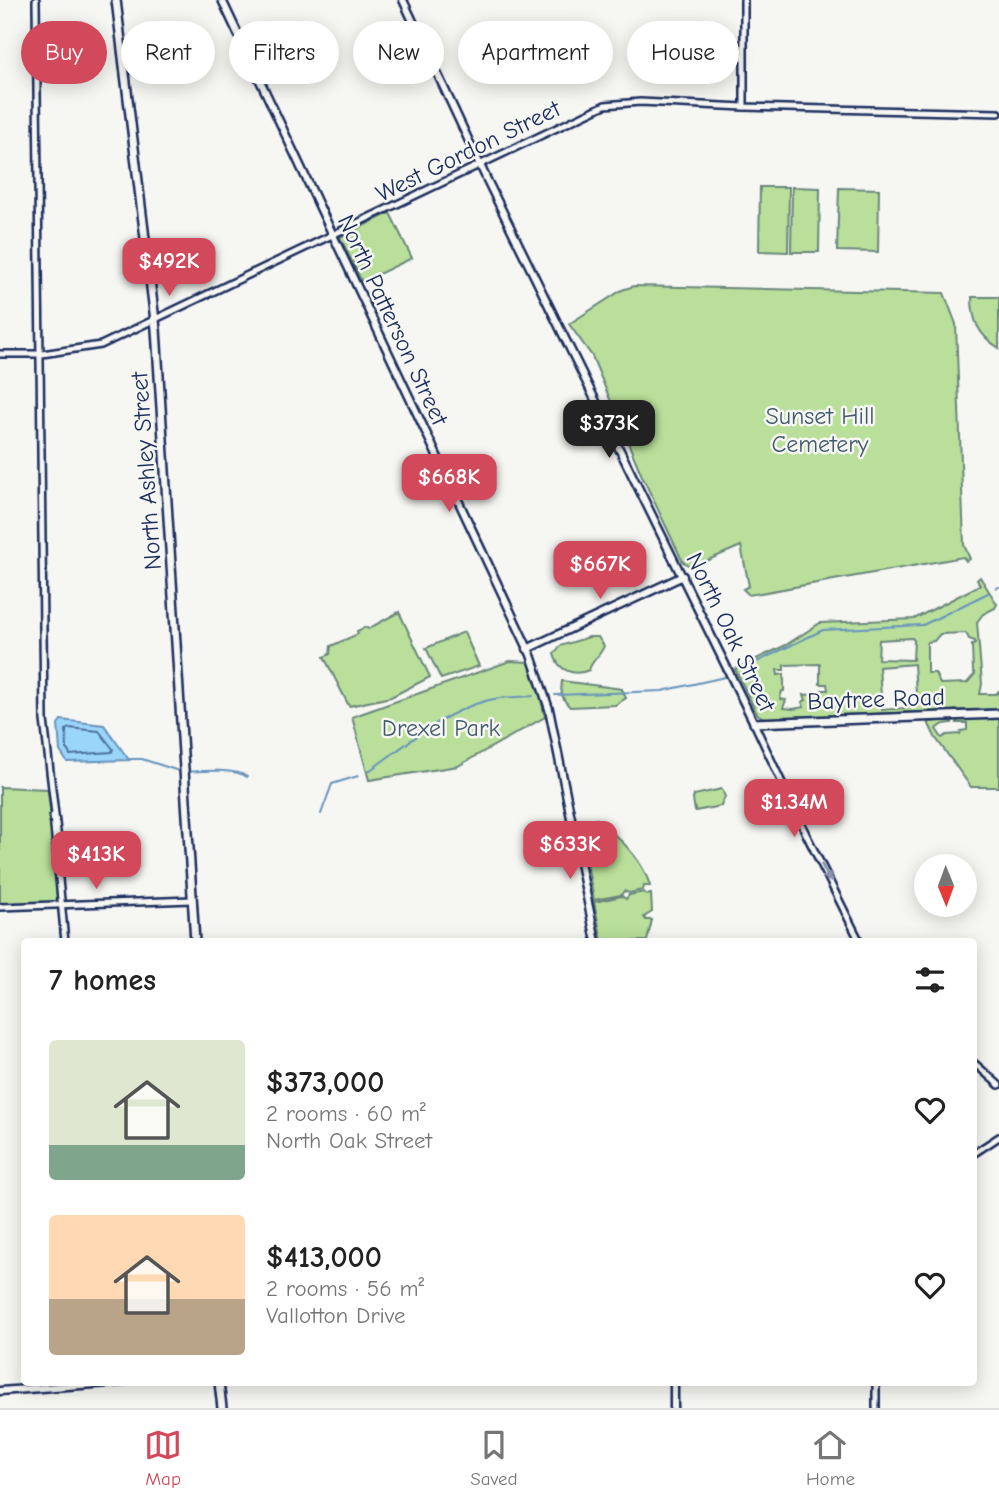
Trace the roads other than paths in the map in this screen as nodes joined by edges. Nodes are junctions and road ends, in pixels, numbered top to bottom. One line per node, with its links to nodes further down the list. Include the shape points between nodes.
1 (36, 0): 12 (street)
2 (116, 0): 10 (main road, North Ashley Street)
3 (222, 0): 9 (main road, North Patterson Street)
4 (403, 0): 8 (main road, North Oak Street)
5 (744, 0): 6 (street)
6 (744, 107): 7 (street, West Gordon Street); 8 (street, West Gordon Street, via 606,105)
7 (999, 113)
8 (480, 164): 9 (street, West Gordon Street); 13 (main road, North Oak Street)
9 (332, 235): 10 (street, West Gordon Street); 14 (main road, North Patterson Street)
10 (155, 319): 12 (street, West Gordon Street, via 101,345); 17 (main road, North Ashley Street)
11 (0, 354): 12 (street, West Gordon Street)
12 (42, 354): 18 (street, via 44,722)
13 (683, 576): 14 (main road); 16 (main road, North Oak Street)
14 (527, 649): 22 (main road, North Patterson Street, via 550,709)
15 (999, 714): 16 (main road, Baytree Road)
16 (754, 723): 23 (street, North Oak Street, one-way to 23)
17 (192, 900): 18 (street); 21 (main road, North Ashley Street)
18 (62, 906): 19 (street); 20 (street)
19 (0, 907)
20 (65, 938)
21 (195, 938)
22 (595, 938)
23 (858, 938)
24 (977, 1065): 25 (street)
25 (999, 1084)
26 (999, 1137): 27 (street)
27 (977, 1151)
28 (57, 1386): 32 (main road)
29 (219, 1386): 33 (main road)
30 (674, 1386): 34 (main road)
31 (876, 1386): 35 (street)
32 (0, 1391)
33 (219, 1408)
34 (674, 1408)
35 (876, 1408)

